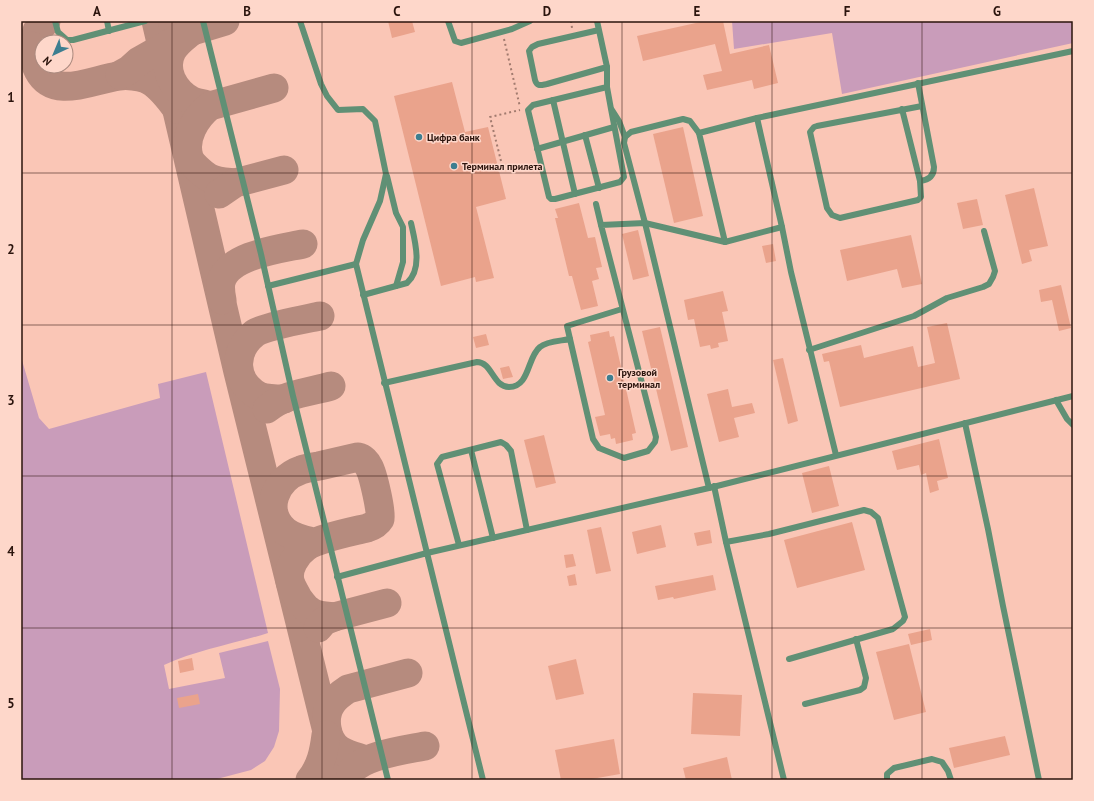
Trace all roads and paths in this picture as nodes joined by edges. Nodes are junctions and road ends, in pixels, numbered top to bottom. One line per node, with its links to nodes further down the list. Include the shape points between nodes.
1 (55, 21): 9 (lane, via 58,32 67,40)
2 (108, 21): 9 (lane)
3 (145, 21): 9 (lane)
4 (203, 21): 40 (lane)
5 (300, 21): 28 (lane, via 327,96 338,110 363,109 375,121)
6 (448, 21): 11 (lane, via 458,43)
7 (530, 21): 11 (lane)
8 (597, 21): 10 (lane)
9 (109, 30)
10 (599, 30): 13 (lane); 13 (lane, via 532,47 529,51 535,80 540,85)
11 (503, 32): 27 (path, via 521,110 490,117)
12 (1073, 51): 14 (lane)
13 (607, 67): 15 (lane)
14 (918, 83): 17 (lane); 20 (lane)
15 (607, 87): 16 (lane); 18 (lane)
16 (553, 100): 25 (lane); 26 (lane, via 533,105 528,110)
17 (922, 106): 19 (lane); 29 (lane, via 934,171 930,178)
18 (611, 109): 21 (lane); 24 (lane)
19 (902, 109): 29 (lane); 29 (lane, via 817,126 810,132 827,208 832,215 840,218 918,200 922,193)
20 (757, 118): 22 (lane); 36 (lane)
21 (614, 127): 23 (lane); 30 (lane, via 624,177 620,182)
22 (699, 133): 24 (lane, via 690,121 683,119 631,132); 38 (lane)
23 (585, 135): 25 (lane); 30 (lane)
24 (626, 137): 34 (lane, via 624,142)
25 (563, 141): 26 (lane); 31 (lane)
26 (537, 150): 31 (lane, via 549,197 555,199)
27 (501, 161)
28 (386, 174): 39 (lane, via 380,201 363,240); 41 (lane, via 396,213 403,227 403,262)
29 (920, 181)
30 (599, 188): 31 (lane)
31 (575, 194)
32 (596, 204): 35 (lane)
33 (411, 222): 41 (lane, via 415,243 415,273 408,283)
34 (645, 223): 35 (lane); 38 (lane); 53 (lane)
35 (601, 225): 43 (lane)
36 (782, 227): 38 (lane); 45 (lane)
37 (984, 231): 45 (lane, via 995,271 988,284 946,298 914,316)
38 (725, 242)
39 (356, 264): 40 (lane); 42 (lane)
40 (268, 286): 59 (lane)
41 (396, 286): 42 (lane)
42 (363, 295): 46 (lane)
43 (622, 309): 44 (lane, via 568,326); 44 (lane, via 655,431 655,442 648,451 624,458 602,450 596,445)
44 (570, 339): 46 (lane, via 539,347 522,381 514,387 499,384 481,362)
45 (809, 350): 52 (lane)
46 (384, 384): 58 (lane)
47 (1073, 396): 48 (lane)
48 (1056, 400): 49 (lane); 50 (lane)
49 (965, 423): 52 (lane); 68 (lane)
50 (1073, 426)
51 (471, 450): 54 (lane, via 501,442 511,451); 55 (lane); 57 (lane, via 442,457 437,464)
52 (836, 455): 53 (lane)
53 (711, 487): 54 (lane); 56 (lane)
54 (527, 530): 55 (lane)
55 (493, 538): 57 (lane)
56 (726, 542): 60 (lane, via 864,510 874,514 878,518 905,616 903,622 893,629); 65 (lane)
57 (458, 545): 58 (lane)
58 (427, 552): 59 (lane); 64 (lane)
59 (337, 577): 63 (lane)
60 (856, 639): 61 (lane); 62 (lane, via 866,678 864,687)
61 (789, 659)
62 (805, 704)
63 (388, 780)
64 (483, 780)
65 (784, 780)
66 (887, 780): 67 (lane, via 887,774 894,768 932,759 942,762)
67 (950, 780)
68 (1039, 780)

